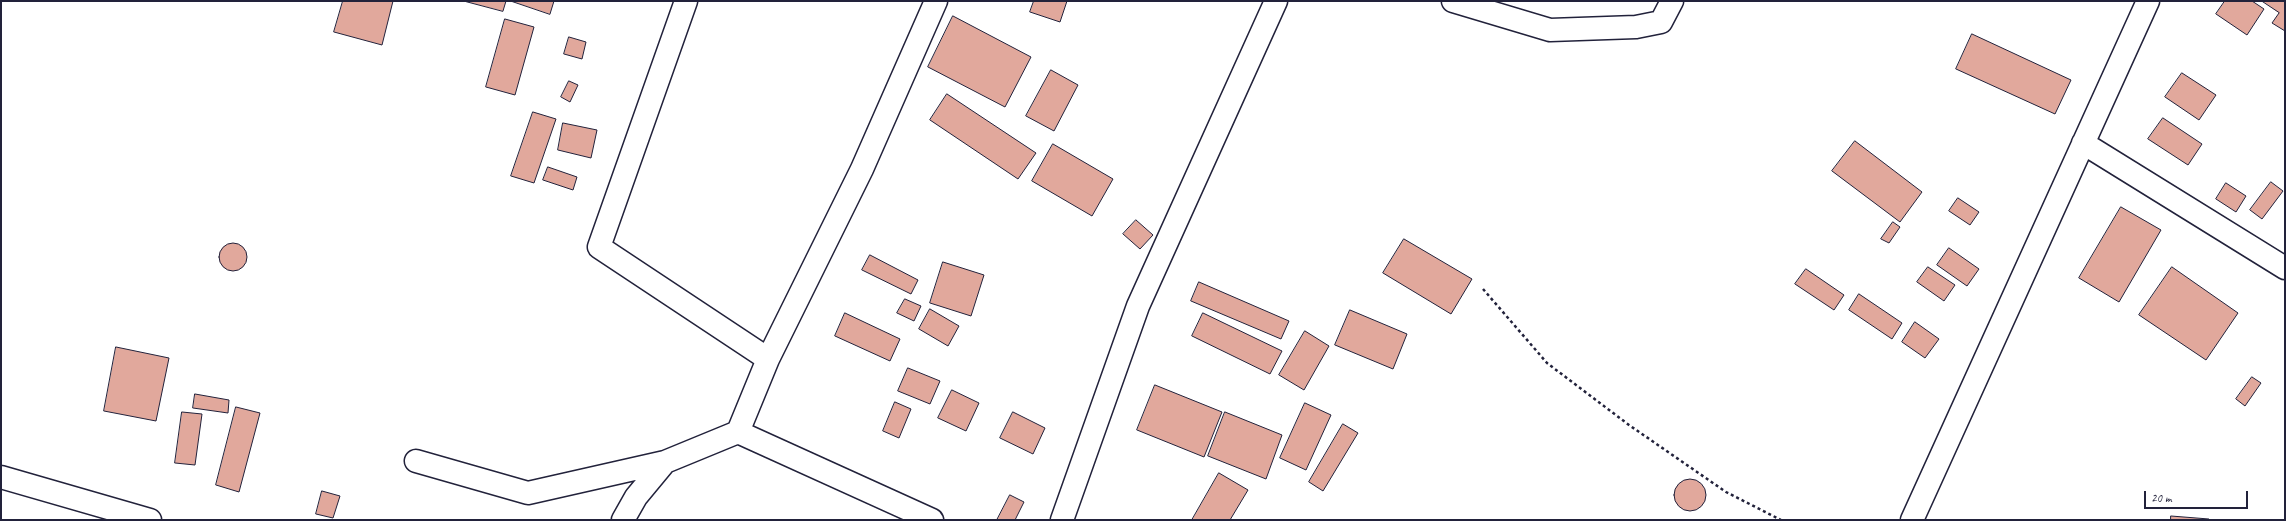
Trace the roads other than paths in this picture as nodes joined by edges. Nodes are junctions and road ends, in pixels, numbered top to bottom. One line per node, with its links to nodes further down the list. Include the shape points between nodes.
1 (686, 1): 9 (street, via 599,247)
2 (936, 1): 9 (street, via 862,169)
3 (1276, 1): 17 (street, via 1138,306)
4 (1453, 1): 5 (street, via 1550,30 1636,27 1661,22)
5 (1672, 1)
6 (2148, 1): 7 (street)
7 (2083, 143): 8 (street); 18 (street)
8 (2285, 268)
9 (768, 359): 10 (street)
10 (738, 432): 12 (street); 16 (street)
11 (416, 461): 12 (street, via 528,493)
12 (665, 462): 15 (street, via 636,497)
13 (1, 477): 14 (street)
14 (150, 520)
15 (623, 520)
16 (932, 520)
17 (1062, 520)
18 (1912, 520)

